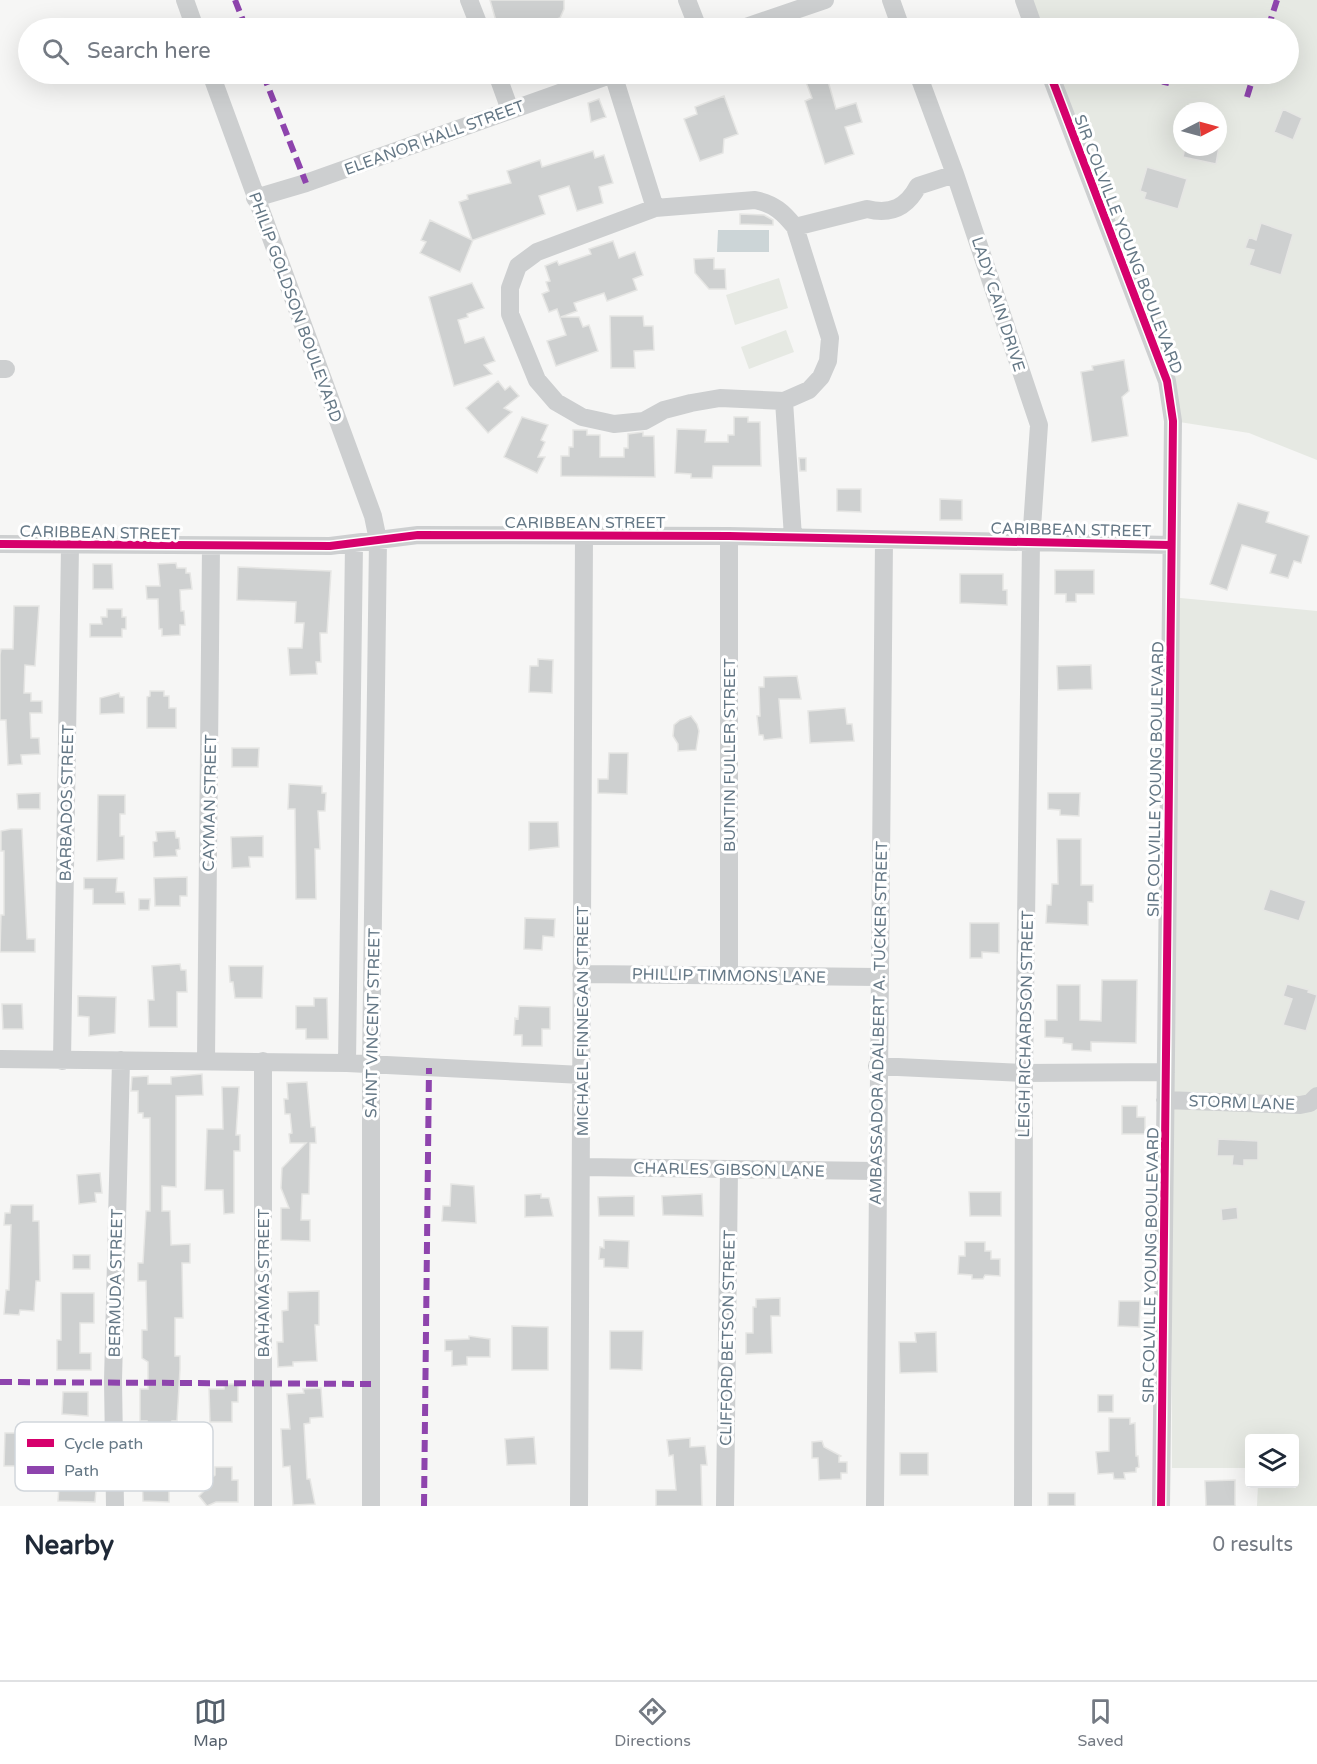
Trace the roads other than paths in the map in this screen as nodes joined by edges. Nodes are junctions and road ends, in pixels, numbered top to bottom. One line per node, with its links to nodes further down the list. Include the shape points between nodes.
1 (185, 0): 7 (street)
2 (470, 0): 8 (street)
3 (687, 0): 9 (street)
4 (825, 0): 10 (street)
5 (891, 0): 11 (street)
6 (1024, 0): 12 (street)
7 (191, 18)
8 (476, 18)
9 (694, 18)
10 (772, 18)
11 (898, 18)
12 (1030, 18)
13 (215, 84): 21 (street, PHILIP GOLDSON BOULEVARD)
14 (501, 84): 19 (street)
15 (584, 84): 19 (street, ELEANOR HALL STREET)
16 (616, 84): 22 (street)
17 (922, 84): 20 (street, LADY CAIN DRIVE)
18 (1054, 84): 33 (street, SIR COLVILLE YOUNG BOULEVARD, via 1167,381 1173,421)
19 (510, 110): 21 (street, ELEANOR HALL STREET)
20 (955, 174): 23 (street, via 918,186 899,209 867,209); 30 (street, LADY CAIN DRIVE, via 1039,426)
21 (255, 198): 28 (street, PHILIP GOLDSON BOULEVARD, via 373,516)
22 (655, 208): 23 (street, via 755,200 771,203); 24 (street, via 537,252 518,266 510,288 510,314 537,380 556,402 582,417 614,424 644,422 664,410 720,398)
23 (795, 227): 24 (street, via 830,338 828,361 821,377 809,390)
24 (784, 401): 27 (street)
25 (585, 536): 26 (street, CARIBBEAN STREET); 28 (street, CARIBBEAN STREET, via 418,535); 36 (street, MICHAEL FINNEGAN STREET)
26 (729, 536): 27 (street, CARIBBEAN STREET); 37 (street, BUNTIN FULLER STREET)
27 (793, 537): 29 (street, CARIBBEAN STREET)
28 (378, 540): 32 (street, CARIBBEAN STREET); 45 (street, SAINT VINCENT STREET)
29 (884, 540): 30 (street, CARIBBEAN STREET); 38 (street, AMBASSADOR ADALBERT A. TUCKER STREET)
30 (1031, 542): 33 (street, CARIBBEAN STREET); 48 (street, LEIGH RICHARDSON STREET)
31 (0, 544): 34 (street, CARIBBEAN STREET)
32 (354, 544): 35 (street, CARIBBEAN STREET); 44 (street, SAINT VINCENT STREET)
33 (1171, 545): 47 (street, SIR COLVILLE YOUNG BOULEVARD)
34 (70, 546): 35 (street, CARIBBEAN STREET); 40 (street, BARBADOS STREET)
35 (211, 546): 42 (street, CAYMAN STREET)
36 (580, 974): 37 (street, PHILLIP TIMMONS LANE); 49 (street, MICHAEL FINNEGAN STREET)
37 (729, 974): 38 (street, PHILLIP TIMMONS LANE)
38 (878, 977): 46 (street, AMBASSADOR ADALBERT A. TUCKER STREET)
39 (0, 1059): 40 (street)
40 (62, 1060): 41 (street)
41 (121, 1060): 42 (street); 55 (street, BERMUDA STREET)
42 (206, 1060): 43 (street)
43 (264, 1061): 44 (street); 58 (street, BAHAMAS STREET)
44 (346, 1063): 45 (street)
45 (371, 1064): 49 (street); 59 (street, SAINT VINCENT STREET)
46 (877, 1066): 48 (street); 54 (street, AMBASSADOR ADALBERT A. TUCKER STREET)
47 (1166, 1072): 48 (street); 51 (street, SIR COLVILLE YOUNG BOULEVARD)
48 (1024, 1073): 63 (street, LEIGH RICHARDSON STREET)
49 (582, 1075): 52 (street, MICHAEL FINNEGAN STREET)
50 (1317, 1096): 51 (street, STORM LANE, via 1300,1105)
51 (1165, 1100): 64 (street, SIR COLVILLE YOUNG BOULEVARD)
52 (583, 1167): 53 (street, CHARLES GIBSON LANE); 60 (street, MICHAEL FINNEGAN STREET)
53 (729, 1169): 54 (street, CHARLES GIBSON LANE); 61 (street, CLIFFORD BETSON STREET)
54 (876, 1172): 62 (street, AMBASSADOR ADALBERT A. TUCKER STREET)
55 (114, 1422)
56 (115, 1491): 57 (street, BERMUDA STREET)
57 (115, 1506)
58 (263, 1506)
59 (371, 1506)
60 (579, 1506)
61 (725, 1506)
62 (875, 1506)
63 (1023, 1506)
64 (1161, 1506)

